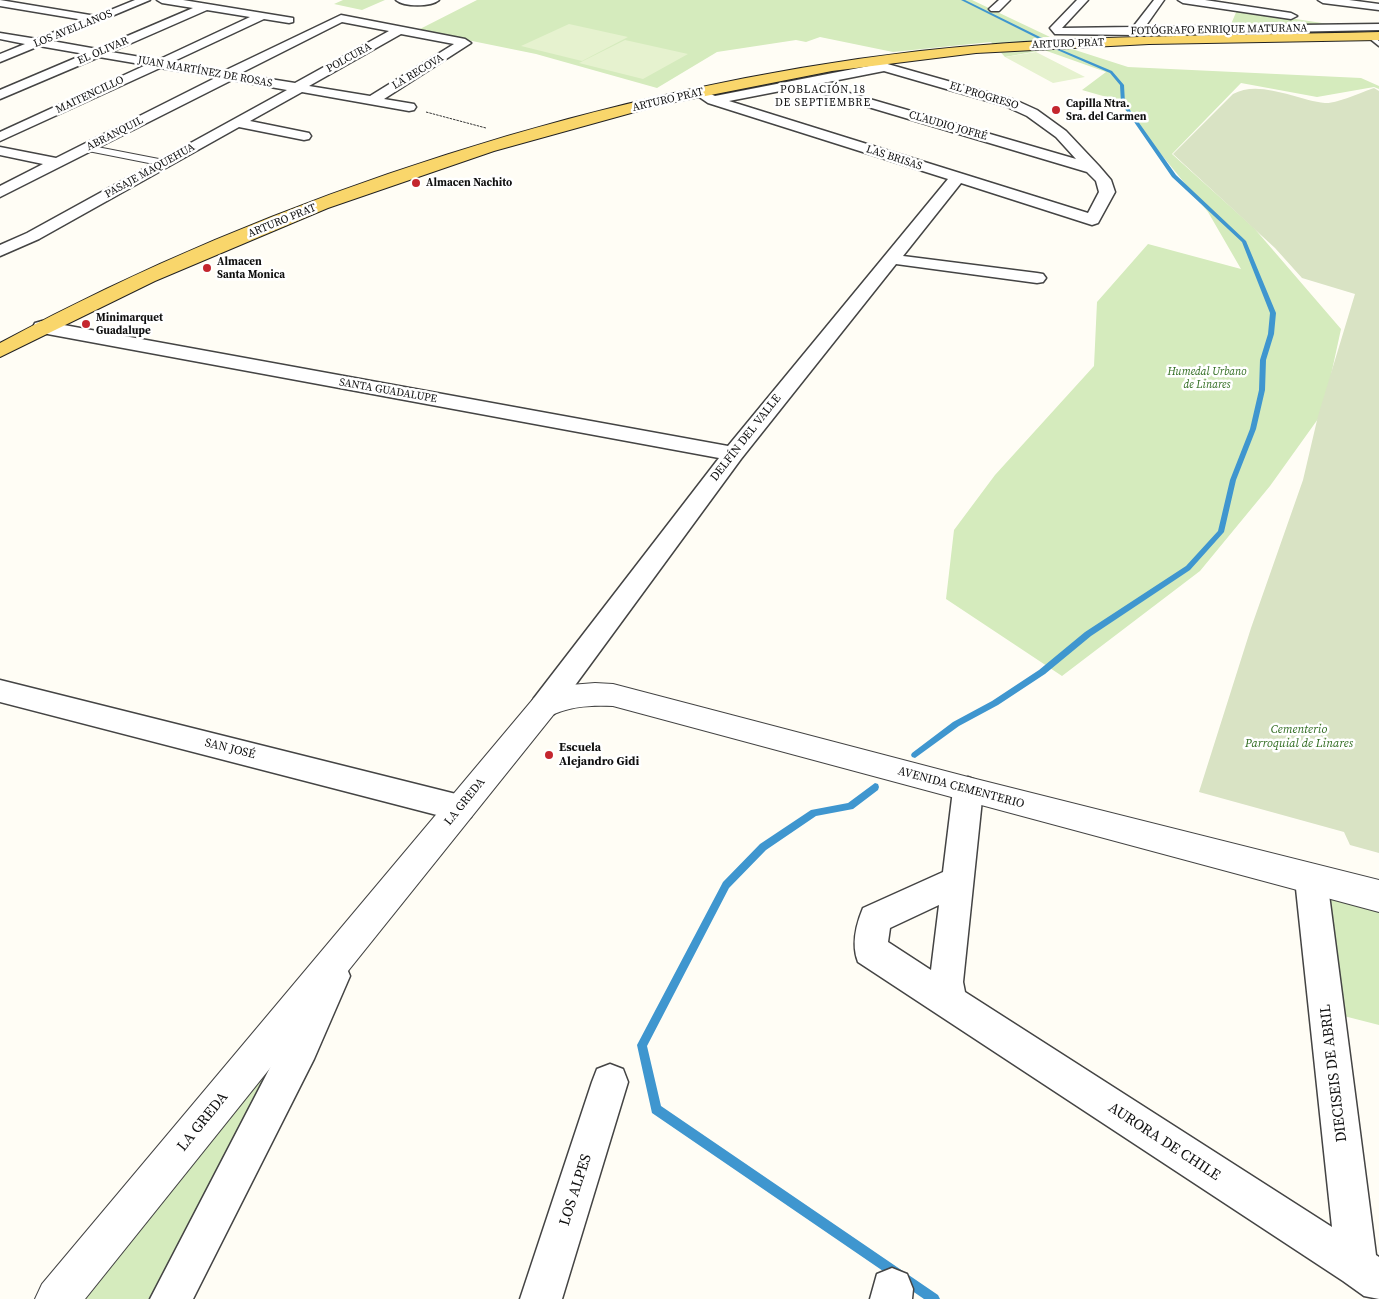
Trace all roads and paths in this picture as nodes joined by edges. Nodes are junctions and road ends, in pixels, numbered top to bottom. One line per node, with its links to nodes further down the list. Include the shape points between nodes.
1 (145, 0): 16 (street, LOS AVELLANOS)
2 (162, 0): 11 (street)
3 (401, 0): 4 (street)
4 (434, 0)
5 (1005, 0): 14 (street)
6 (1083, 0): 20 (street, FOTÓGRAFO ENRIQUE MATURANA, via 1056,28 1059,32)
7 (1159, 0): 20 (street)
8 (1183, 0): 12 (street)
9 (1323, 0): 13 (street)
10 (0, 3): 16 (street)
11 (205, 7): 15 (street); 24 (street, EL OLIVAR)
12 (1231, 7): 19 (street); 21 (street, via 1295,12)
13 (1379, 7)
14 (995, 9)
15 (262, 16): 17 (street); 26 (street, MAITENCILLO)
16 (98, 19): 23 (street, LOS AVELLANOS)
17 (289, 20)
18 (401, 29): 28 (street, ABRANQUIL, via 341,18); 30 (street, POLCURA); 34 (street, LA RECOVA, via 464,43)
19 (1221, 30): 20 (street, FOTÓGRAFO ENRIQUE MATURANA); 21 (street, FOTÓGRAFO ENRIQUE MATURANA)
20 (1136, 32)
21 (1374, 34): 31 (main road, ARTURO PRAT, via 1010,47 844,65)
22 (0, 36): 23 (street, JUAN MARTÍNEZ DE ROSAS)
23 (39, 43): 24 (street, JUAN MARTÍNEZ DE ROSAS); 25 (street, LOS AVELLANOS)
24 (98, 53): 26 (street, JUAN MARTÍNEZ DE ROSAS); 32 (street, EL OLIVAR)
25 (0, 58)
26 (158, 64): 28 (street, JUAN MARTÍNEZ DE ROSAS); 38 (street, MAITENCILLO)
27 (884, 67): 29 (street, ARTURO PRAT); 44 (street, EL PROGRESO, via 1021,108 1061,134)
28 (228, 76): 30 (street, JUAN MARTÍNEZ DE ROSAS); 40 (street, ABRANQUIL)
29 (802, 83): 33 (street, ARTURO PRAT); 44 (street, CLAUDIO JOFRÉ)
30 (298, 88): 34 (street, JUAN MARTÍNEZ DE ROSAS); 36 (street, PASAJE MAQUEHUA)
31 (698, 92): 33 (street, LAS BRISAS); 51 (main road, ARTURO PRAT, via 516,140 370,187 217,247)
32 (0, 95)
33 (714, 100): 45 (street, LAS BRISAS)
34 (371, 101): 35 (street, JUAN MARTÍNEZ DE ROSAS)
35 (409, 107): 37 (path)
36 (237, 123): 39 (street); 43 (street, PASAJE MAQUEHUA)
37 (492, 130)
38 (0, 136)
39 (304, 136)
40 (88, 148): 42 (street, ABRANQUIL); 43 (street)
41 (0, 151): 42 (street)
42 (57, 163): 46 (street, ABRANQUIL)
43 (164, 164): 48 (street, PASAJE MAQUEHUA)
44 (1095, 169): 47 (street, EL PROGRESO, via 1107,192)
45 (957, 178): 47 (street, LAS BRISAS); 49 (street, DELFÍN DEL VALLE)
46 (0, 192)
47 (1092, 220)
48 (0, 251)
49 (892, 258): 50 (street); 53 (street, DELFÍN DEL VALLE)
50 (1037, 278)
51 (42, 328): 52 (main road, ARTURO PRAT); 53 (street, SANTA GUADALUPE)
52 (0, 352)
53 (733, 454): 55 (street, DELFÍN DEL VALLE)
54 (0, 691): 57 (street, SAN JOSÉ)
55 (544, 706): 56 (street, AVENIDA CEMENTERIO, via 578,694 613,695); 57 (street, LA GREDA)
56 (968, 790): 58 (street, AVENIDA CEMENTERIO); 59 (street)
57 (460, 808): 61 (street, LA GREDA)
58 (1311, 879): 60 (street, AVENIDA CEMENTERIO); 64 (street, DIECISEIS DE ABRIL)
59 (957, 881): 62 (street, via 946,982); 62 (street, AURORA DE CHILE, via 875,919 870,950)
60 (1379, 896)
61 (348, 944): 65 (street, LA GREDA); 66 (street, LA GREDA, via 301,1046)
62 (950, 1002): 64 (street, AURORA DE CHILE)
63 (610, 1082): 67 (street, LOS ALPES)
64 (1368, 1274)
65 (57, 1299)
66 (170, 1299)
67 (541, 1299)

